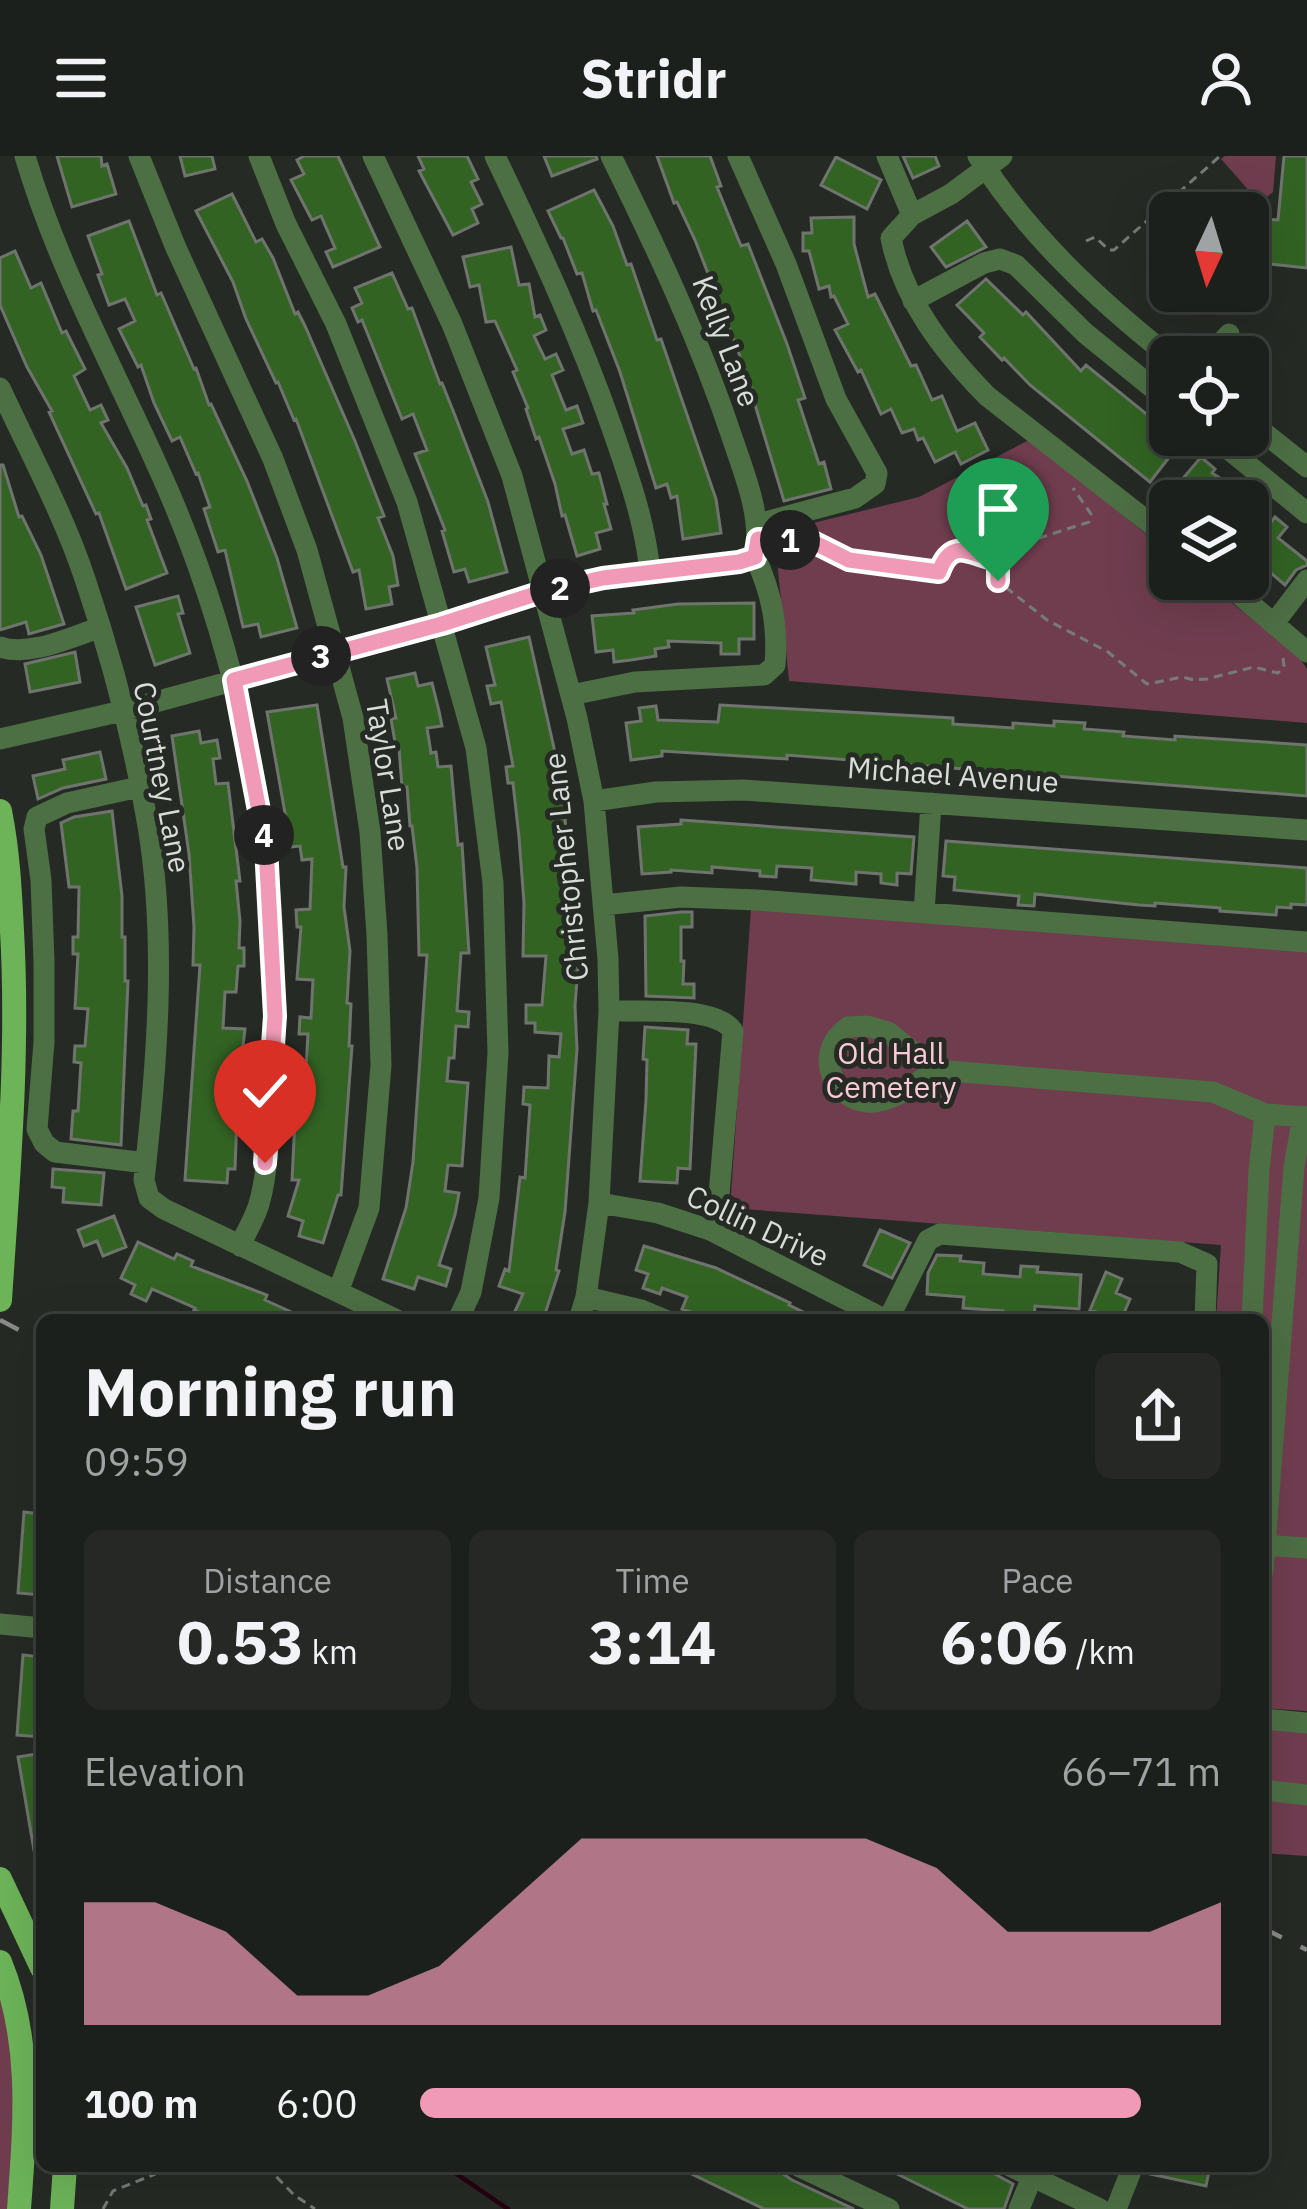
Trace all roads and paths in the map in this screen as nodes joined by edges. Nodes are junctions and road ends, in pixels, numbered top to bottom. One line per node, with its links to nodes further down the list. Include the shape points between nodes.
1 (25, 156): 35 (street, via 68,276 163,477)
2 (139, 156): 34 (street, Taylor Lane, via 273,459)
3 (259, 156): 30 (street, via 407,502)
4 (373, 156): 27 (street, Christopher Lane, via 467,362)
5 (495, 156): 25 (street, via 588,360 643,519)
6 (611, 156): 23 (street, Kelly Lane, via 709,370)
7 (738, 156): 23 (street, via 836,399 877,473 855,498)
8 (887, 156): 11 (street)
9 (1220, 156): 12 (path, via 1114,250 1095,237)
10 (989, 161): 11 (street); 14 (street, via 1027,223)
11 (912, 215): 13 (street, via 891,238)
12 (1086, 241)
13 (913, 301): 15 (street, via 1000,259); 20 (street, via 987,396)
14 (1149, 338)
15 (1149, 385)
16 (0, 388): 31 (street, Courtney Lane, via 59,513)
17 (1269, 437): 19 (street)
18 (1237, 456): 21 (street)
19 (1307, 467)
20 (1083, 472): 22 (street); 24 (path, via 1072,486 1089,522 1005,549)
21 (1307, 513)
22 (1149, 523)
23 (757, 540): 24 (path, via 813,542 849,560 939,572 956,550); 25 (street, via 739,562); 36 (street, Kelly Lane, via 776,624 776,665 764,675 635,682)
24 (998, 560): 33 (path, via 998,581 1147,684 1254,667 1279,673 1282,654)
25 (650, 571): 27 (street)
26 (1307, 580): 29 (street)
27 (545, 591): 30 (street); 36 (street, Christopher Lane)
28 (1247, 600): 29 (street)
29 (1275, 622): 33 (street)
30 (442, 624): 34 (street); 60 (street, via 476,748 494,883 498,1053 489,1198)
31 (99, 628): 32 (street, via 24,650); 37 (street, Courtney Lane)
32 (0, 646)
33 (1296, 651)
34 (335, 652): 35 (street); 56 (street, Taylor Lane, via 370,832 381,1066 369,1208)
35 (234, 680): 37 (street); 55 (street, via 266,847 275,1016 259,1204)
36 (571, 695): 40 (street, Christopher Lane)
37 (122, 711): 38 (street); 39 (street, Courtney Lane)
38 (0, 740)
39 (140, 788): 52 (street, Courtney Lane, via 157,987); 52 (street, via 37,817 44,962 38,1129 55,1152)
40 (594, 801): 41 (street, Michael Avenue, via 744,790); 44 (street, Christopher Lane)
41 (932, 803): 43 (street, Michael Avenue); 45 (street)
42 (0, 812): 48 (main road, via 9,877)
43 (1307, 830)
44 (603, 905): 45 (street, via 681,897); 47 (street, Christopher Lane)
45 (924, 913): 46 (street)
46 (1307, 943)
47 (608, 1011): 53 (street, Christopher Lane); 54 (street, via 706,1014 733,1031)
48 (8, 1043): 58 (main road)
49 (935, 1070): 49 (street, via 888,1032 867,1026 848,1028 830,1061 834,1080 856,1101 891,1098); 50 (street, via 1214,1092)
50 (1265, 1114): 51 (street); 66 (street)
51 (1305, 1117): 67 (street, via 1294,1167)
52 (146, 1163): 55 (street, Courtney Lane, via 149,1198)
53 (599, 1203): 54 (street, Collin Drive); 57 (street, Christopher Lane)
54 (710, 1230): 63 (street, Collin Drive)
55 (240, 1246): 56 (street)
56 (338, 1292): 59 (street)
57 (586, 1297): 61 (street, Christopher Lane); 62 (street)
58 (0, 1300)
59 (384, 1314)
60 (461, 1314)
61 (581, 1314)
62 (651, 1314)
63 (875, 1314)
64 (890, 1314): 65 (street, via 928,1240 940,1234 1180,1252 1208,1264)
65 (1205, 1314)
66 (1252, 1314)
67 (1269, 1482)
68 (1269, 1545): 69 (street)
69 (1307, 1548)
70 (0, 1624): 71 (street)
71 (36, 1627)
72 (1269, 1720): 73 (street)
73 (1307, 1723)
74 (1269, 1791): 75 (street)
75 (1307, 1795)
76 (0, 1880): 77 (main road)
77 (36, 1953)
78 (36, 1966): 79 (main road)
79 (4, 1971): 86 (main road, via 23,2047)
80 (65, 2172): 87 (main road)
81 (161, 2172): 88 (path, via 113,2192)
82 (272, 2172): 89 (path)
83 (812, 2172): 90 (street)
84 (1035, 2172): 91 (street); 92 (street)
85 (1131, 2172): 93 (street)
86 (19, 2209)
87 (62, 2209)
88 (103, 2209)
89 (315, 2209)
90 (890, 2209)
91 (1018, 2209)
92 (1100, 2209)
93 (1116, 2209)

